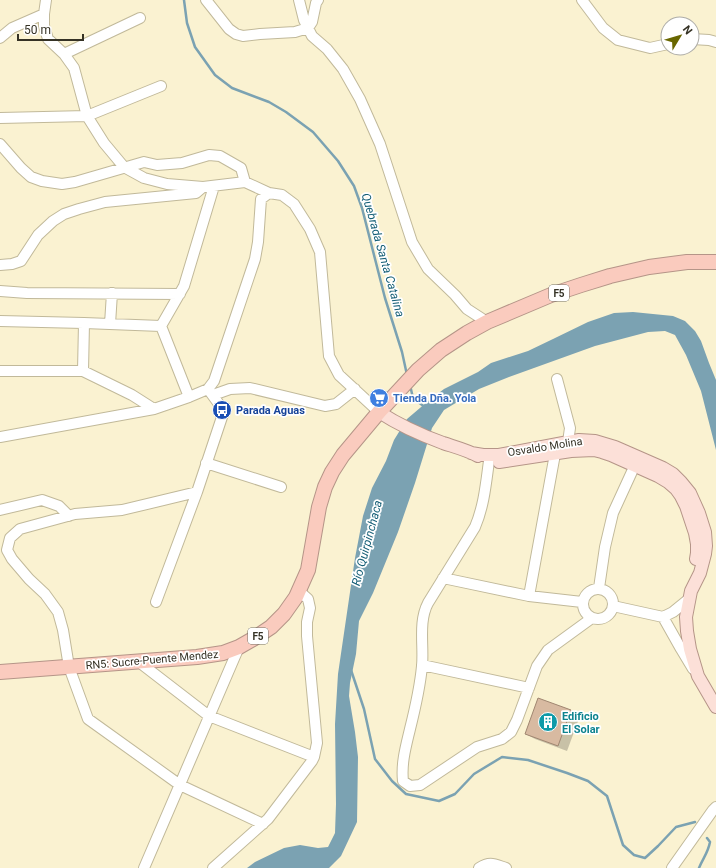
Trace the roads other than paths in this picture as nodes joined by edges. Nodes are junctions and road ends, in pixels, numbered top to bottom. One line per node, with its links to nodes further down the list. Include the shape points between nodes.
1 (46, 0): 6 (street)
2 (206, 0): 8 (street, via 229,29 243,36 295,32)
3 (299, 0): 8 (street)
4 (318, 0): 8 (street)
5 (582, 0): 12 (street, via 603,28 618,40 650,48)
6 (44, 14): 9 (street, via 12,28); 13 (street, via 48,39)
7 (140, 18): 13 (street)
8 (308, 28): 29 (street, via 312,36 327,49 343,69 360,99 380,144 412,242 428,269 467,309)
9 (0, 38)
10 (700, 39): 11 (street)
11 (716, 42)
12 (660, 46)
13 (64, 54): 15 (street, via 74,68)
14 (161, 86): 15 (street)
15 (88, 116): 16 (street); 18 (street, via 104,143)
16 (0, 118)
17 (0, 144): 18 (street, via 30,176 42,181 62,184 75,182)
18 (124, 167): 19 (street, via 144,162 182,163 220,156 242,168); 21 (street, via 144,178 167,184)
19 (245, 182): 20 (street); 22 (street)
20 (214, 186): 21 (street); 27 (street)
21 (203, 187): 24 (street, via 196,193 105,202 79,208 53,221 38,235 21,261)
22 (269, 193): 36 (street, via 282,195 294,204 310,228 320,252 329,356 339,375); 37 (street, via 261,199 255,259)
23 (716, 262): 29 (highway, RN5: Sucre-Puente Mendez / F5, via 686,262 610,276 551,295)
24 (0, 265)
25 (0, 291): 26 (street)
26 (112, 293): 27 (street); 31 (street)
27 (180, 294): 32 (street)
28 (0, 321): 30 (street)
29 (487, 322): 40 (highway, RN5: Sucre-Puente Mendez / F5, via 441,350 418,370)
30 (84, 323): 31 (street); 34 (street)
31 (110, 324): 32 (street)
32 (161, 326): 38 (street)
33 (0, 371): 34 (street)
34 (83, 372): 39 (street, via 132,395)
35 (557, 379): 42 (street, via 570,428)
36 (355, 389): 37 (street, via 336,404 325,406 250,388); 40 (street)
37 (210, 392): 38 (street); 47 (street, via 224,411)
38 (189, 397): 39 (street)
39 (154, 409): 41 (street)
40 (379, 412): 44 (main road, via 442,443); 54 (highway, RN5: Sucre-Puente Mendez / F5, via 343,455 325,487 308,570)
41 (0, 437)
42 (570, 447): 43 (main road, Osvaldo Molina); 46 (main road, Osvaldo Molina, via 579,440 595,441 615,447)
43 (554, 449): 44 (main road, Osvaldo Molina, via 499,455); 45 (main road, via 500,462); 56 (street)
44 (471, 452): 45 (main road)
45 (489, 461): 52 (street, via 479,518)
46 (636, 461): 53 (street, via 612,513 604,547); 55 (main road, Osvaldo Molina, via 663,468 677,478 690,493 699,513 706,546 700,573)
47 (206, 463): 48 (street); 49 (street)
48 (281, 487)
49 (197, 492): 51 (street, via 122,510); 57 (street)
50 (0, 510): 51 (street, via 42,500 59,506)
51 (69, 516): 65 (street, via 20,529 10,538 7,550 58,612)
52 (443, 578): 56 (street); 64 (street, via 423,615)
53 (599, 588): 58 (street, via 586,593); 59 (street, via 608,592 613,600)
54 (299, 591): 62 (highway, RN5: Sucre-Puente Mendez / F5, via 284,614 271,627 254,640); 71 (street, via 308,599 310,608 307,636 317,743)
55 (690, 595): 60 (street, via 673,612); 67 (main road, Osvaldo Molina, via 686,617 687,631)
56 (529, 596): 58 (street)
57 (156, 602)
58 (582, 602): 61 (street, via 584,612)
59 (613, 606): 60 (street); 61 (street, via 606,617)
60 (663, 617): 67 (street)
61 (592, 618): 68 (street, via 548,650 537,666)
62 (239, 647): 63 (highway, RN5: Sucre-Puente Mendez / F5, via 223,653 197,657); 70 (street)
63 (140, 662): 65 (highway, RN5: Sucre-Puente Mendez / F5); 70 (street)
64 (422, 665): 68 (street); 68 (street, via 403,760 403,780 410,786 420,785 477,747 502,739 517,720)
65 (69, 667): 66 (highway, RN5: Sucre-Puente Mendez / F5); 72 (street, via 88,719)
66 (0, 672)
67 (698, 676): 69 (main road, Osvaldo Molina)
68 (529, 688)
69 (716, 707)
70 (209, 716): 71 (street); 72 (street)
71 (314, 757): 74 (street)
72 (180, 785): 74 (street); 75 (street)
73 (716, 807): 79 (street)
74 (263, 824): 76 (street)
75 (144, 868)
76 (213, 868)
77 (479, 868): 78 (street, via 487,863)
78 (506, 868)
79 (672, 868)

